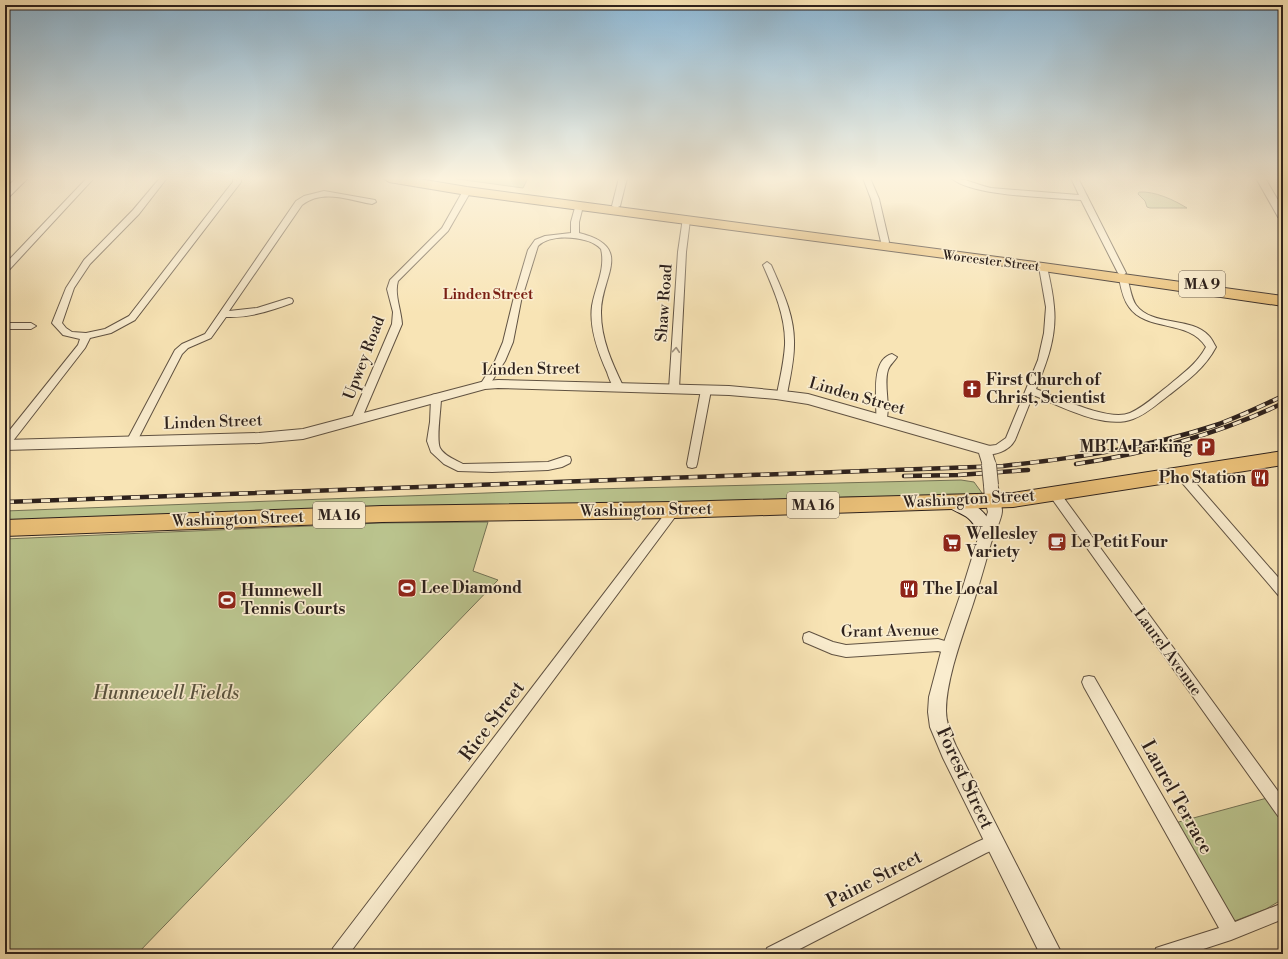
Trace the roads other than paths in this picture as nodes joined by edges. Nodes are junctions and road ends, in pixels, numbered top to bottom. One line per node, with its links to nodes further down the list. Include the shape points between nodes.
1 (48, 223): 16 (street)
2 (125, 223): 24 (street, via 87,262 70,288 57,323 66,334)
3 (206, 223): 24 (street, via 132,318 108,331)
4 (287, 223): 21 (street)
5 (449, 223): 33 (street, Upwey Road, via 394,280 391,290 397,312 397,324)
6 (575, 223): 12 (street)
7 (686, 223): 28 (street, Shaw Road, one-way to 7)
8 (707, 223): 15 (main road, Worcester Street / MA 9)
9 (741, 223): 13 (main road, Worcester Street / MA 9)
10 (880, 223): 13 (street)
11 (1097, 223): 17 (street)
12 (575, 235): 26 (street, via 548,238 538,242 532,250 508,342); 27 (street, via 596,241 604,248 607,257 596,311 599,337)
13 (885, 242): 17 (main road, Worcester Street / MA 9)
14 (767, 265): 31 (street, via 784,305 790,331)
15 (1043, 267): 17 (main road, Worcester Street / MA 9); 30 (street, via 1050,307 1049,333)
16 (5, 268)
17 (1122, 275): 18 (main road, Worcester Street / MA 9); 20 (main road, Worcester Street / MA 9); 30 (street, via 1135,309 1200,334 1211,347 1208,354 1191,373 1144,409 1121,419 1084,411)
18 (1283, 295)
19 (289, 301): 21 (street, via 249,313)
20 (1283, 301)
21 (224, 314): 35 (street, via 208,336 178,352)
22 (5, 326): 23 (street)
23 (31, 326)
24 (86, 336): 36 (street, via 82,346)
25 (892, 357): 34 (street, via 882,369)
26 (485, 385): 27 (street, Linden Street); 32 (street, Linden Street)
27 (618, 386): 28 (street, Linden Street)
28 (674, 388): 29 (street, Linden Street)
29 (706, 390): 31 (street, Linden Street); 40 (street)
30 (1030, 390): 37 (street, via 1009,442 999,448)
31 (782, 394): 34 (street, Linden Street)
32 (436, 398): 33 (street, Linden Street); 39 (street, via 432,441 436,452 448,462 462,468 492,468 548,466)
33 (356, 420): 35 (street, Linden Street, via 303,434)
34 (881, 420): 37 (street, Linden Street)
35 (131, 442): 36 (street, Linden Street)
36 (5, 444)
37 (985, 450): 42 (street, Forest Street, bridge)
38 (1283, 458): 41 (main road, Washington Street / MA 16)
39 (566, 460)
40 (692, 464)
41 (1182, 475): 43 (main road, Washington Street / MA 16); 48 (street)
42 (992, 493): 43 (main road, Washington Street / MA 16, via 1013,500); 44 (main road, Washington Street / MA 16); 47 (street, Forest Street, via 995,512)
43 (1054, 493): 52 (street, Laurel Avenue)
44 (952, 502): 45 (main road, Washington Street / MA 16); 47 (main road, via 969,509 983,523)
45 (674, 510): 46 (main road, Washington Street / MA 16, via 382,514); 56 (street, Rice Street)
46 (5, 528)
47 (987, 532): 50 (street, Forest Street)
48 (1283, 592)
49 (809, 638): 50 (street, Grant Avenue, via 846,651 938,645)
50 (950, 648): 53 (street, Forest Street, via 938,698 939,727)
51 (1090, 682): 55 (street, Laurel Terrace)
52 (1283, 811)
53 (994, 842): 57 (street, Paine Street); 58 (street, Forest Street)
54 (1283, 911): 55 (street)
55 (1231, 932): 59 (street)
56 (339, 954)
57 (773, 954)
58 (1051, 954)
59 (1162, 954)

